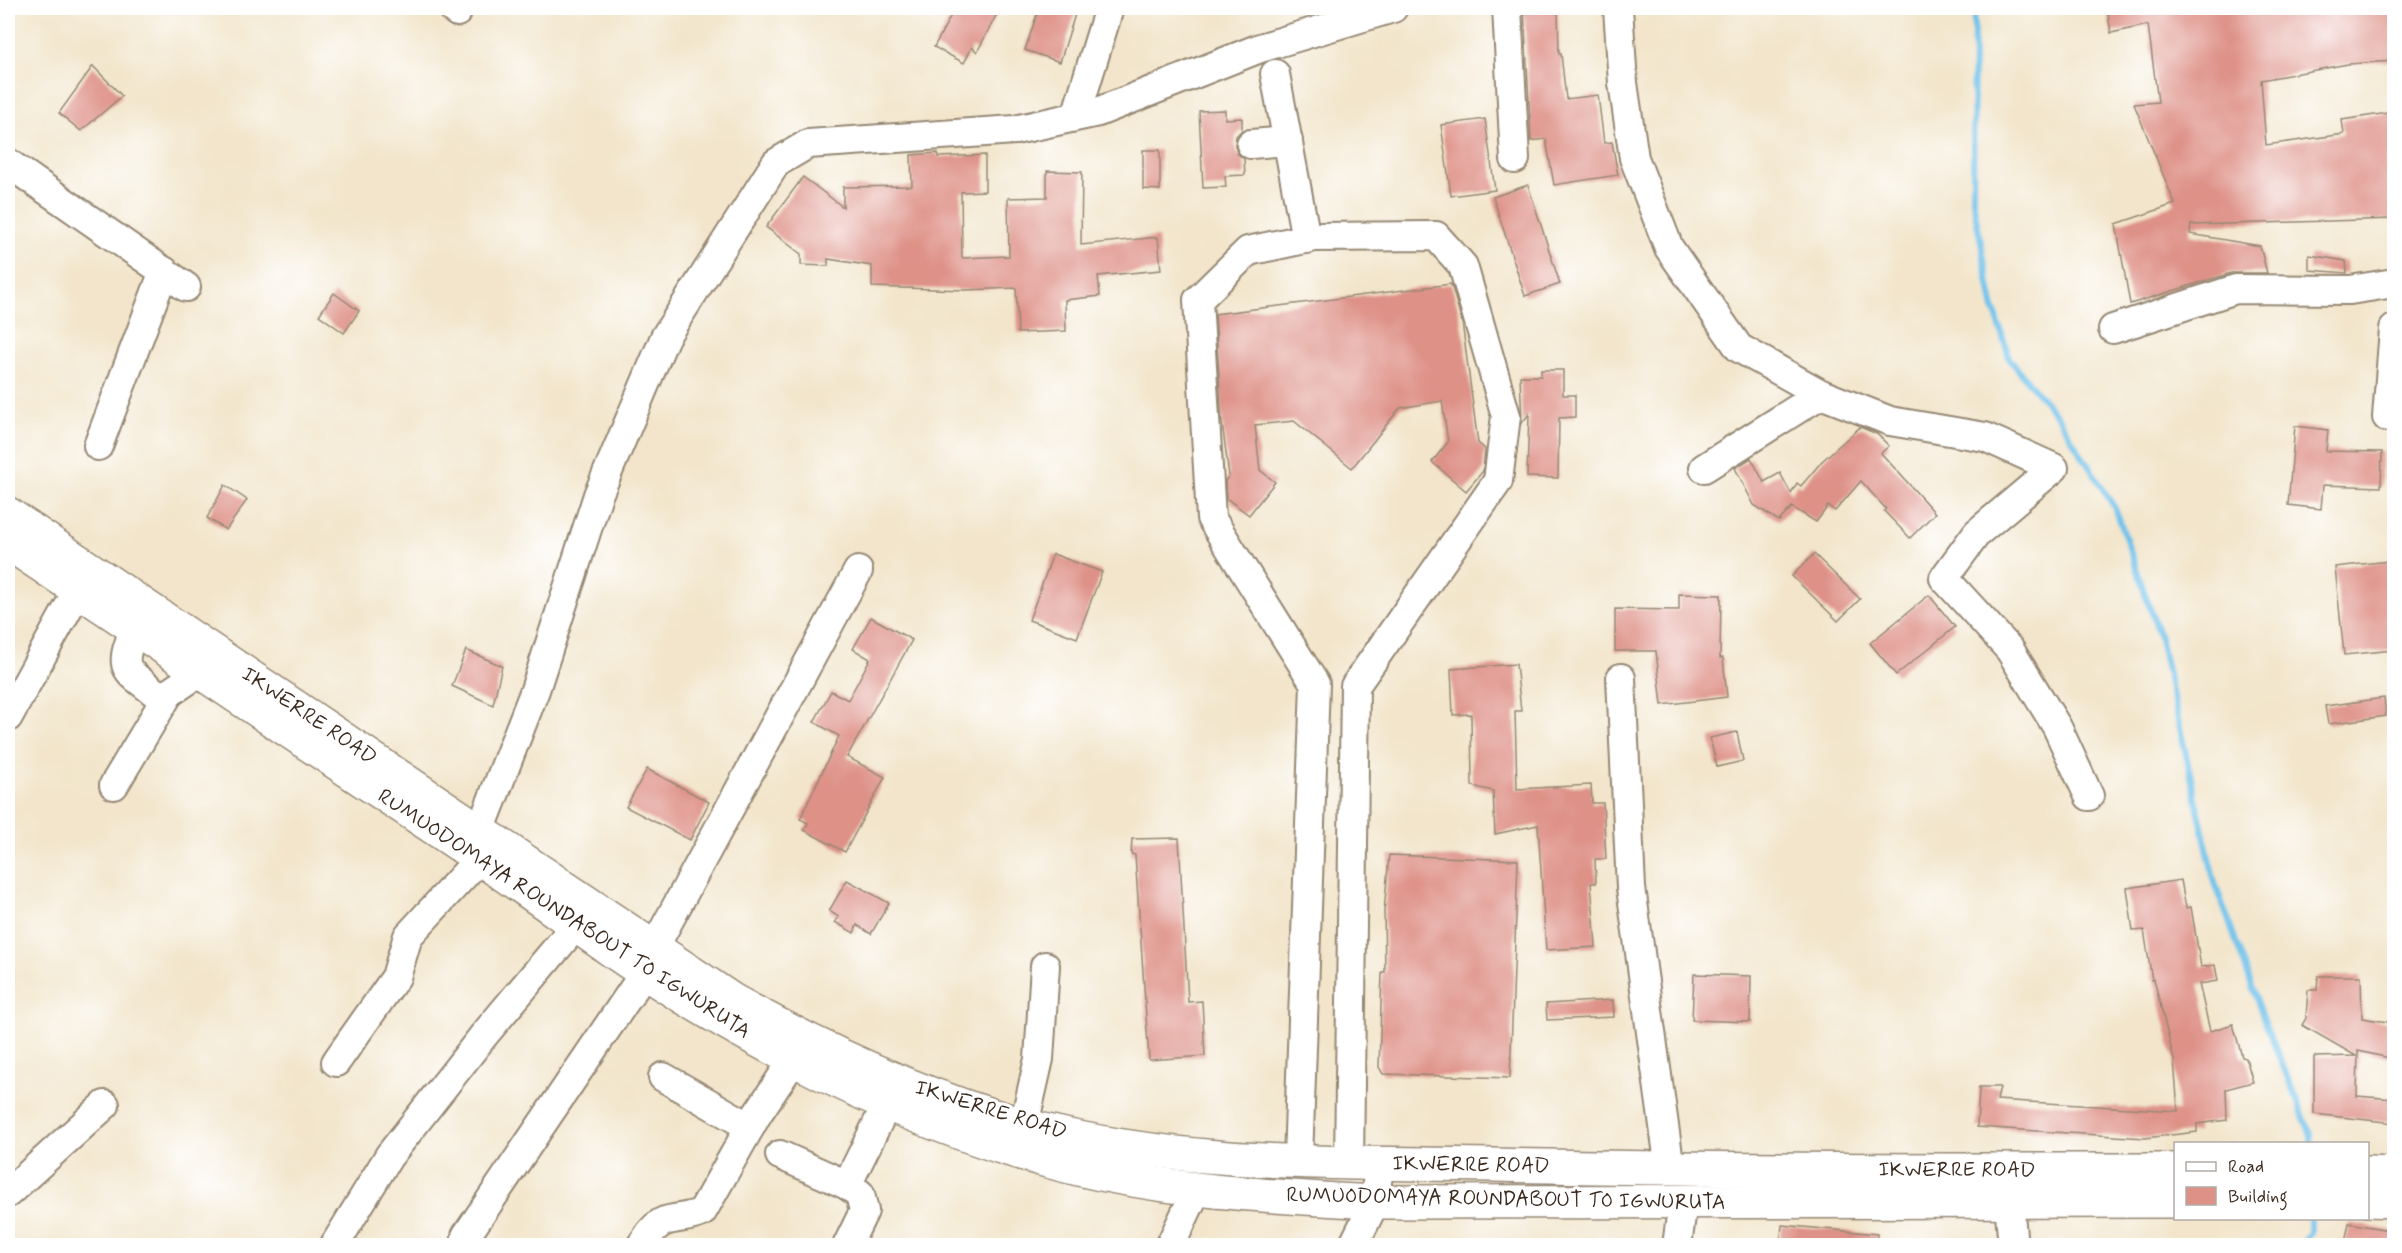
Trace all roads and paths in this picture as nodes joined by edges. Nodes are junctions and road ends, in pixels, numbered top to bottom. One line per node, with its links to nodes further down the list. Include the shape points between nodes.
1 (1109, 8): 6 (street)
2 (1387, 8): 6 (street, via 1260,48 1098,112)
3 (1506, 8): 9 (street)
4 (1618, 8): 15 (street, via 1634,158 1669,248 1739,348)
5 (1275, 74): 7 (street)
6 (1076, 116): 30 (street, via 1015,130 808,144 776,163 664,338 598,495)
7 (1288, 141): 8 (street); 11 (street)
8 (1251, 144)
9 (1515, 159)
10 (8, 163): 17 (street, via 175,279)
11 (1306, 239): 42 (street, via 1248,251 1197,300 1211,519 1315,684); 43 (street, via 1436,236 1463,266 1506,416 1498,481 1355,686)
12 (2394, 283): 13 (street, via 2350,290 2236,289)
13 (2113, 329)
14 (2394, 329): 16 (street)
15 (1821, 394): 18 (street); 29 (street, via 1890,421 1985,437 2054,468 1977,533 1944,578 2010,650 2057,727)
16 (2387, 417)
17 (99, 446)
18 (1704, 468)
19 (8, 514): 30 (main road, IKWERRE ROAD)
20 (8, 543): 22 (main road, RUMUODOMAYA ROUNDABOUT TO IGWURUTA)
21 (858, 571): 32 (street)
22 (78, 590): 23 (main road, RUMUODOMAYA ROUNDABOUT TO IGWURUTA); 27 (street)
23 (135, 628): 24 (main road, RUMUODOMAYA ROUNDABOUT TO IGWURUTA); 26 (street, via 124,656 127,670 159,696)
24 (200, 672): 26 (street); 30 (main road, RUMUODOMAYA ROUNDABOUT TO IGWURUTA)
25 (1621, 678): 44 (street, via 1630,888)
26 (169, 693): 28 (street)
27 (8, 717)
28 (114, 785)
29 (2089, 796)
30 (480, 845): 31 (main road, RUMUODOMAYA ROUNDABOUT TO IGWURUTA); 32 (main road, IKWERRE ROAD); 35 (street, via 408,936 396,977)
31 (577, 924): 32 (main road, RUMUODOMAYA ROUNDABOUT TO IGWURUTA); 58 (street, via 389,1156)
32 (650, 960): 34 (main road, RUMUODOMAYA ROUNDABOUT TO IGWURUTA, via 756,1040); 39 (main road, IKWERRE ROAD, via 843,1058 912,1087); 57 (street)
33 (1046, 966): 39 (street, via 1039,1059)
34 (794, 1059): 38 (main road, RUMUODOMAYA ROUNDABOUT TO IGWURUTA); 40 (street)
35 (336, 1062)
36 (663, 1077): 40 (street)
37 (105, 1105): 50 (street)
38 (886, 1106): 48 (street); 49 (main road, RUMUODOMAYA ROUNDABOUT TO IGWURUTA, via 1046,1161)
39 (1024, 1125): 42 (main road, IKWERRE ROAD, via 1177,1155)
40 (750, 1127): 59 (street, via 702,1212 682,1220 665,1221)
41 (780, 1155): 48 (street)
42 (1298, 1160): 43 (main road, IKWERRE ROAD)
43 (1364, 1163): 44 (main road, IKWERRE ROAD); 55 (street)
44 (1670, 1169): 45 (main road, IKWERRE ROAD)
45 (2174, 1170)
46 (2369, 1173): 47 (main road)
47 (2394, 1174)
48 (847, 1185): 60 (street, via 860,1194 864,1211)
49 (1197, 1189): 55 (main road, RUMUODOMAYA ROUNDABOUT TO IGWURUTA); 61 (street)
50 (8, 1193)
51 (2369, 1200): 54 (main road)
52 (1683, 1201): 55 (main road, RUMUODOMAYA ROUNDABOUT TO IGWURUTA); 56 (main road, RUMUODOMAYA ROUNDABOUT TO IGWURUTA); 63 (street)
53 (2174, 1201): 56 (main road, RUMUODOMAYA ROUNDABOUT TO IGWURUTA)
54 (2394, 1201)
55 (1375, 1202): 62 (street)
56 (2009, 1203): 64 (street)
57 (466, 1236)
58 (334, 1245)
59 (641, 1245)
60 (847, 1245)
61 (1170, 1245)
62 (1353, 1245)
63 (1677, 1245)
64 (2013, 1245)

